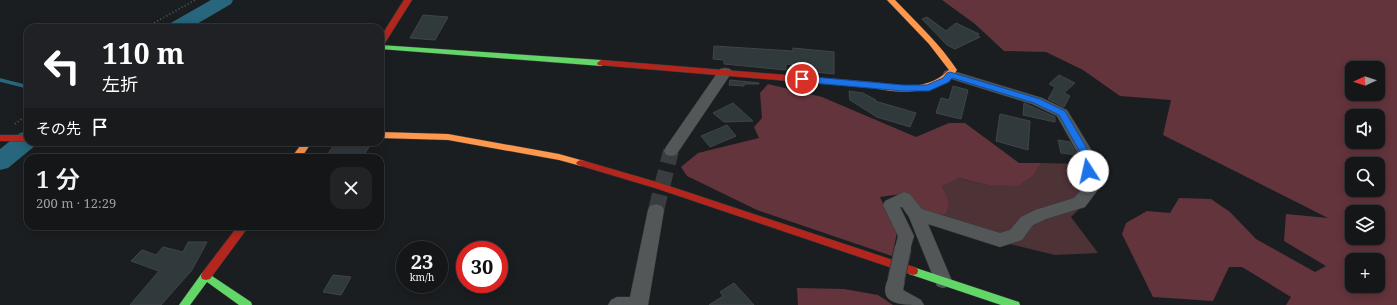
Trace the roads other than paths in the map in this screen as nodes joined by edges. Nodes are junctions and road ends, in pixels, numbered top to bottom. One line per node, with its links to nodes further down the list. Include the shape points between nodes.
1 (408, 0): 3 (street)
2 (891, 0): 6 (street, via 943,54 953,70)
3 (384, 39)
4 (384, 46): 5 (street)
5 (725, 72): 6 (street, via 903,88 929,88 946,80); 10 (street)
6 (950, 74): 12 (street, via 1037,101 1062,113 1089,159 1088,191 1079,203 1041,214 1027,221 1016,235 1000,240)
7 (384, 135): 15 (street, via 448,136 559,157 657,185)
8 (0, 138): 9 (street)
9 (24, 138)
10 (671, 151)
11 (656, 210): 19 (street)
12 (916, 214): 15 (street); 20 (street, bridge, via 904,198 891,205 906,236 893,294)
13 (241, 230): 14 (street)
14 (206, 276): 16 (street); 17 (street)
15 (943, 281): 21 (street)
16 (184, 305)
17 (247, 305)
18 (617, 305): 19 (street)
19 (639, 305)
20 (915, 305)
21 (1015, 305)

